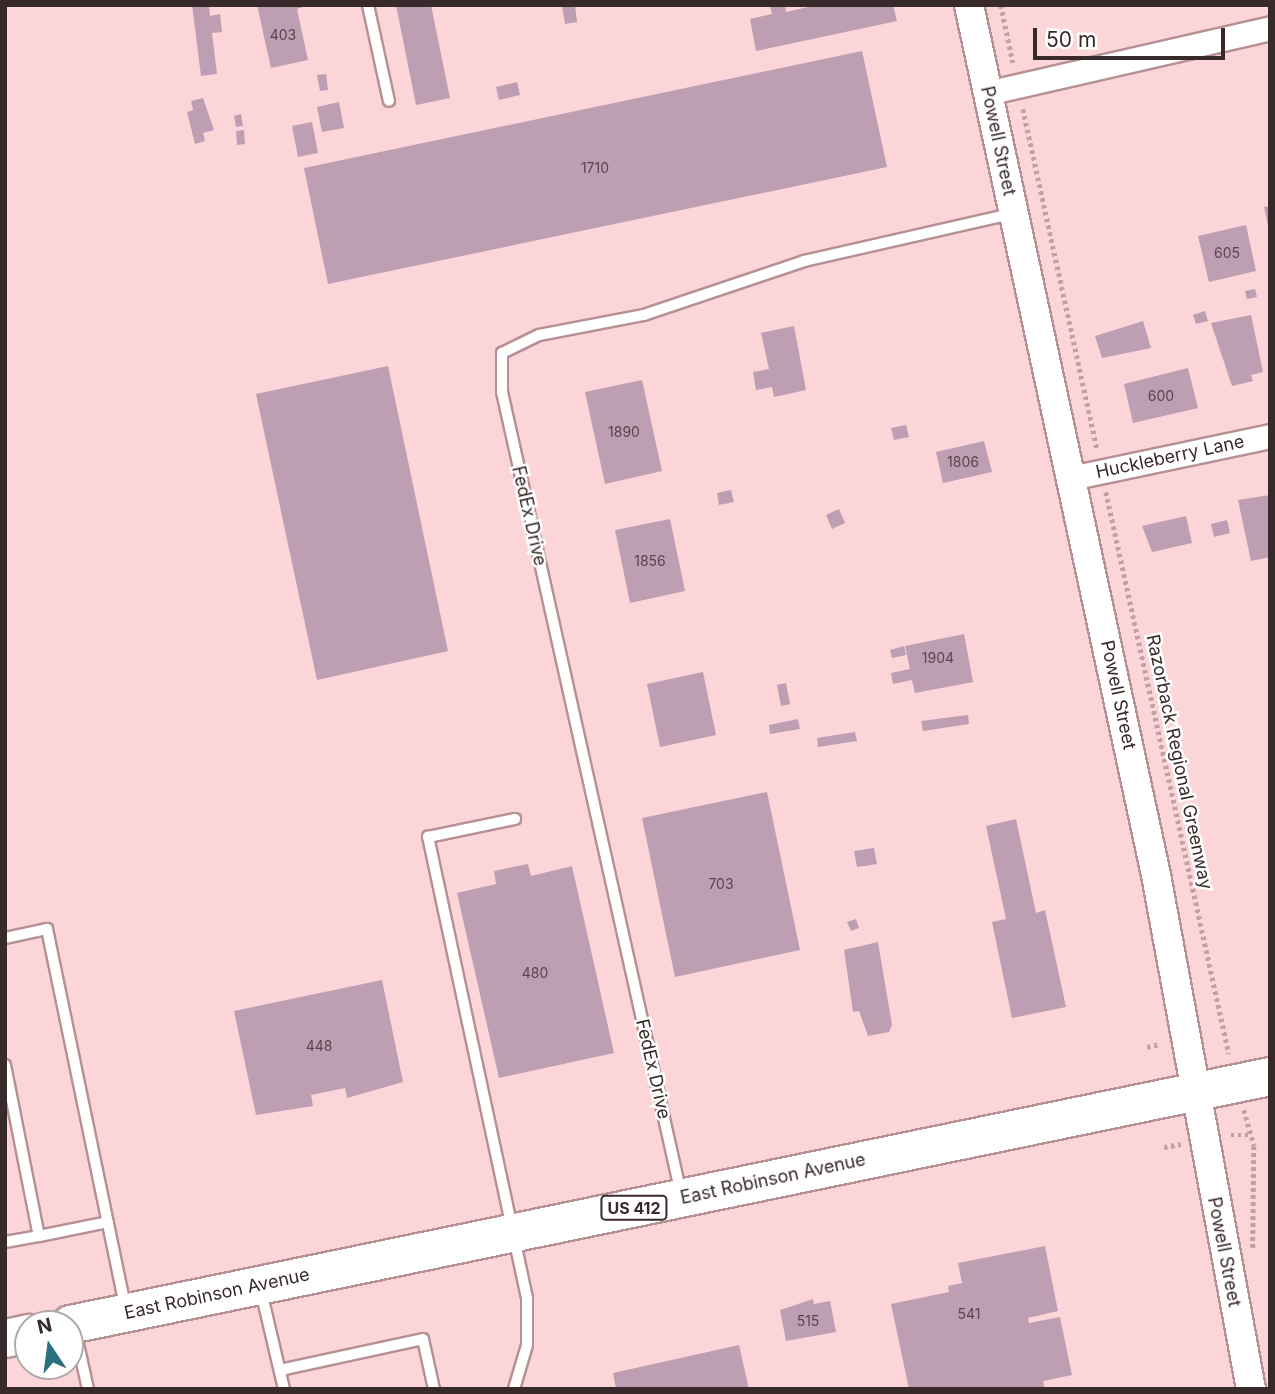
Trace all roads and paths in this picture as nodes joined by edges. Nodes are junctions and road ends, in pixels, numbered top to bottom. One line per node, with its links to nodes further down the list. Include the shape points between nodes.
1 (368, 5): 7 (lane)
2 (969, 5): 6 (street, Powell Street)
3 (1001, 5): 5 (path)
4 (1270, 28): 6 (street)
5 (1014, 69)
6 (987, 93): 9 (street, Powell Street)
7 (389, 100)
8 (1021, 102): 11 (path)
9 (1014, 214): 12 (street, Powell Street); 25 (lane, FedEx Drive, via 804,261 644,315 539,335 502,353 502,392)
10 (1270, 436): 12 (street, Huckleberry Lane)
11 (1097, 451)
12 (1071, 478): 21 (street, Powell Street)
13 (1106, 493): 16 (path, Razorback Regional Greenway)
14 (515, 819): 27 (lane, via 428,837)
15 (5, 938): 26 (lane, via 47,929)
16 (1220, 1018): 17 (path); 18 (path, Razorback Regional Greenway)
17 (1213, 1027)
18 (1225, 1038)
19 (5, 1065): 28 (lane)
20 (1270, 1076): 21 (highway, East Robinson Avenue / US 412)
21 (1197, 1091): 25 (highway, East Robinson Avenue / US 412); 38 (street, Powell Street, via 1204,1151)
22 (1247, 1121): 24 (path)
23 (1237, 1134): 24 (path)
24 (1251, 1135): 30 (path)
25 (682, 1198): 27 (highway, East Robinson Avenue / US 412)
26 (108, 1222): 28 (lane); 32 (lane)
27 (513, 1233): 31 (highway, East Robinson Avenue / US 412); 37 (lane, via 527,1297 527,1345)
28 (39, 1236): 29 (lane)
29 (5, 1242)
30 (1254, 1245)
31 (260, 1285): 32 (highway, East Robinson Avenue / US 412); 34 (lane)
32 (126, 1313): 33 (highway, East Robinson Avenue / US 412)
33 (84, 1322)
34 (280, 1370): 35 (lane); 36 (lane, via 424,1339)
35 (284, 1389)
36 (434, 1389)
37 (514, 1389)
38 (1251, 1389)

